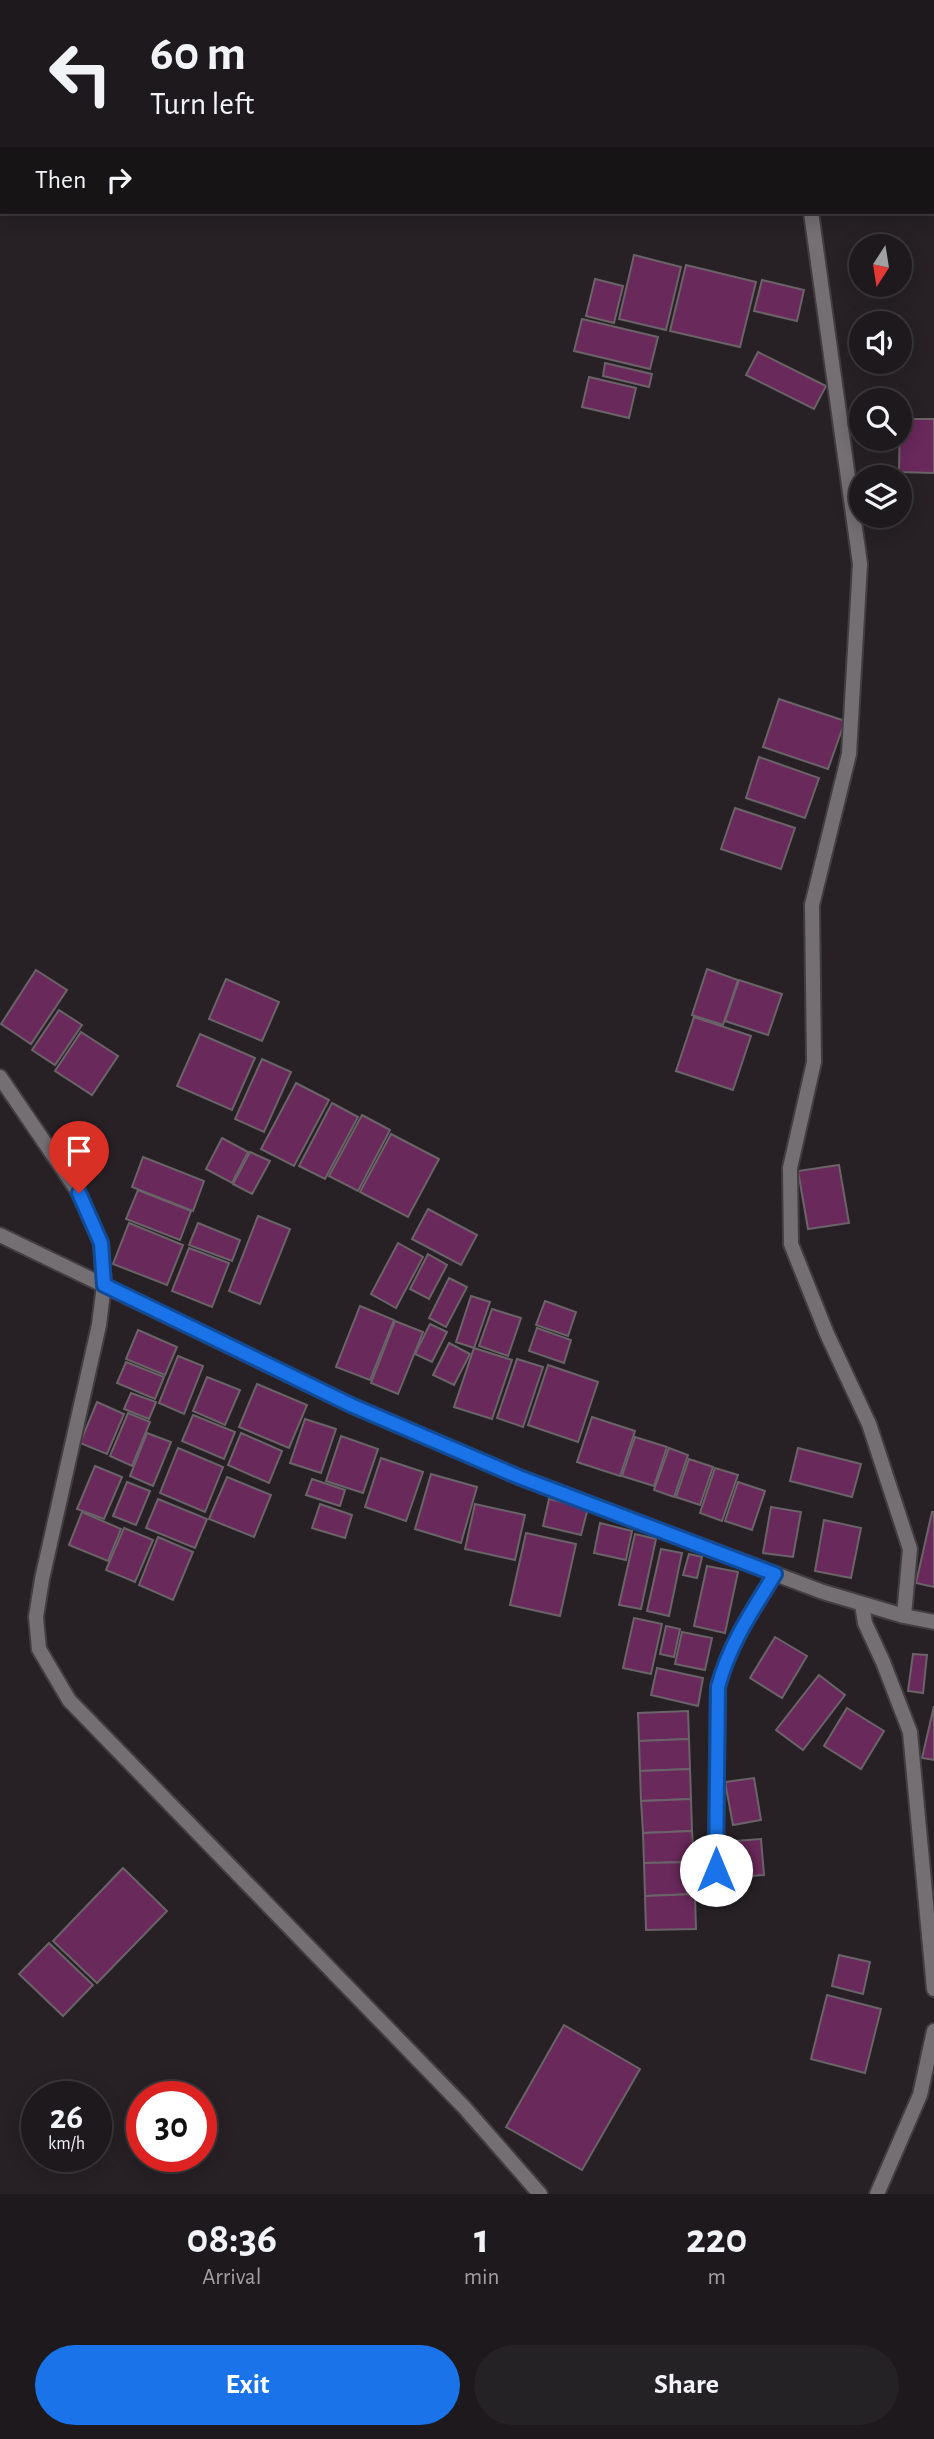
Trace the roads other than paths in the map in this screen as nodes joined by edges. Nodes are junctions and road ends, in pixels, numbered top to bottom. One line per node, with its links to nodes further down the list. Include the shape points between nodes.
1 (811, 214): 7 (street, via 860,564 849,754 812,905 814,1062 790,1168 791,1244 869,1424 910,1549)
2 (0, 1077): 4 (street, via 79,1193 101,1243)
3 (0, 1235): 4 (street)
4 (104, 1285): 5 (street, via 353,1406 493,1466); 12 (street, via 42,1579 36,1617 38,1648 69,1700 463,2106)
5 (775, 1574): 6 (street); 9 (street, via 737,1634 718,1687)
6 (862, 1604): 7 (street); 10 (street, via 865,1623 910,1732)
7 (904, 1616): 8 (street)
8 (934, 1622)
9 (715, 1897)
10 (934, 1989)
11 (934, 2031): 13 (street, via 920,2095)
12 (540, 2194)
13 (877, 2194)

